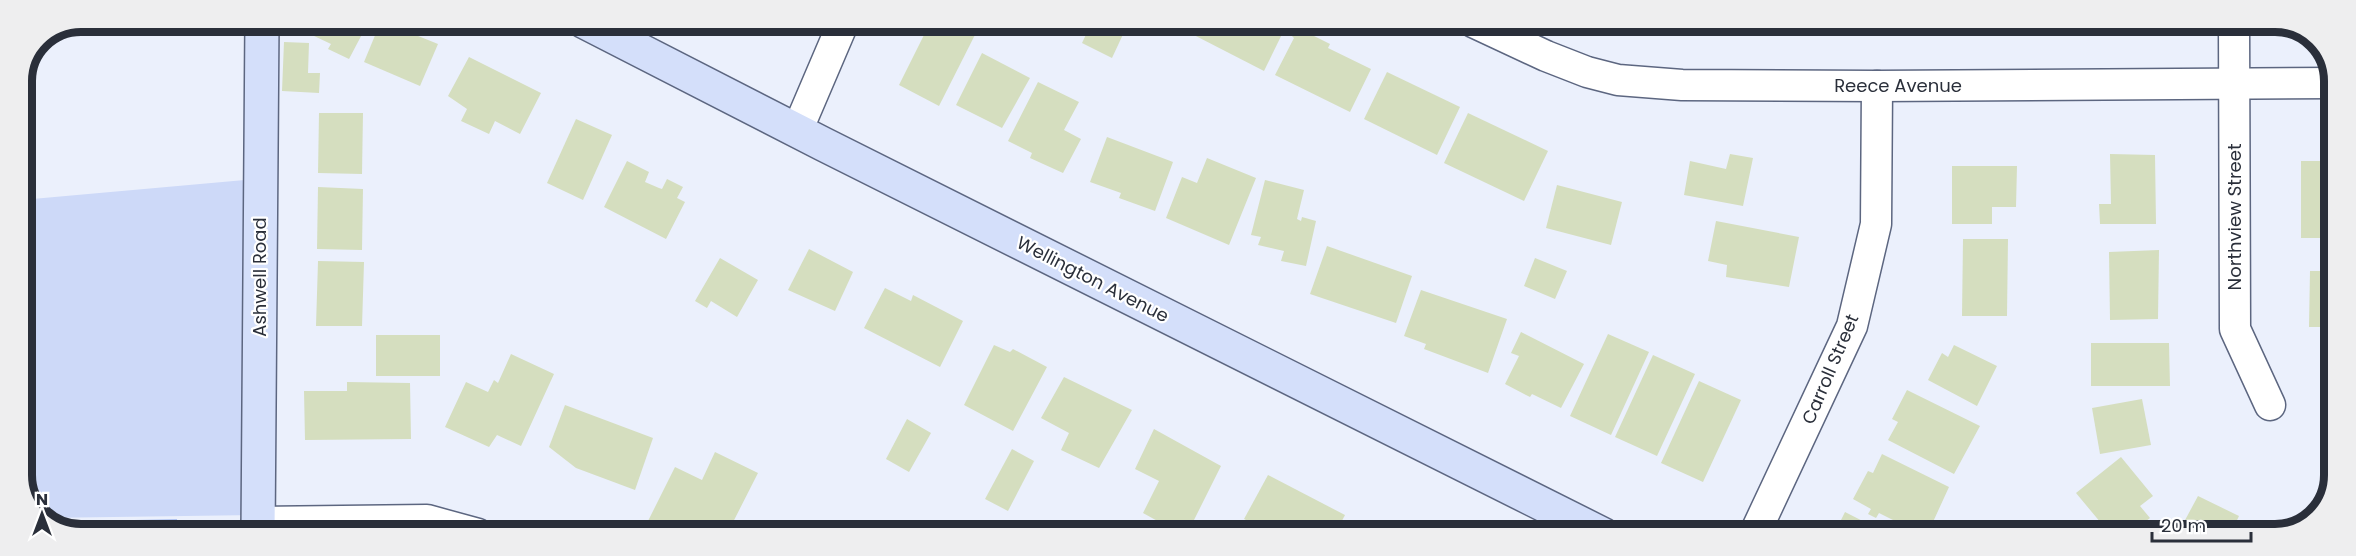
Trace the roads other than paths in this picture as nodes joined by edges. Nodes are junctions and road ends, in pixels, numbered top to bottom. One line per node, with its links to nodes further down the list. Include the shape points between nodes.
1 (261, 32): 11 (street, Ashwell Road)
2 (604, 32): 9 (street, Wellington Avenue)
3 (839, 32): 9 (street)
4 (1494, 32): 8 (street, Reece Avenue, via 1546,56 1618,81)
5 (2234, 32): 6 (street, Northview Street)
6 (2234, 83): 7 (street, Reece Avenue); 8 (street, Reece Avenue); 10 (street, Northview Street, via 2235,329)
7 (2324, 83)
8 (1877, 86): 15 (street, Carroll Street, via 1876,224 1852,326)
9 (797, 131): 14 (street, Wellington Avenue)
10 (2270, 405)
11 (257, 524)
12 (342, 524): 13 (street, via 427,520)
13 (442, 524)
14 (1582, 524)
15 (1759, 524)

